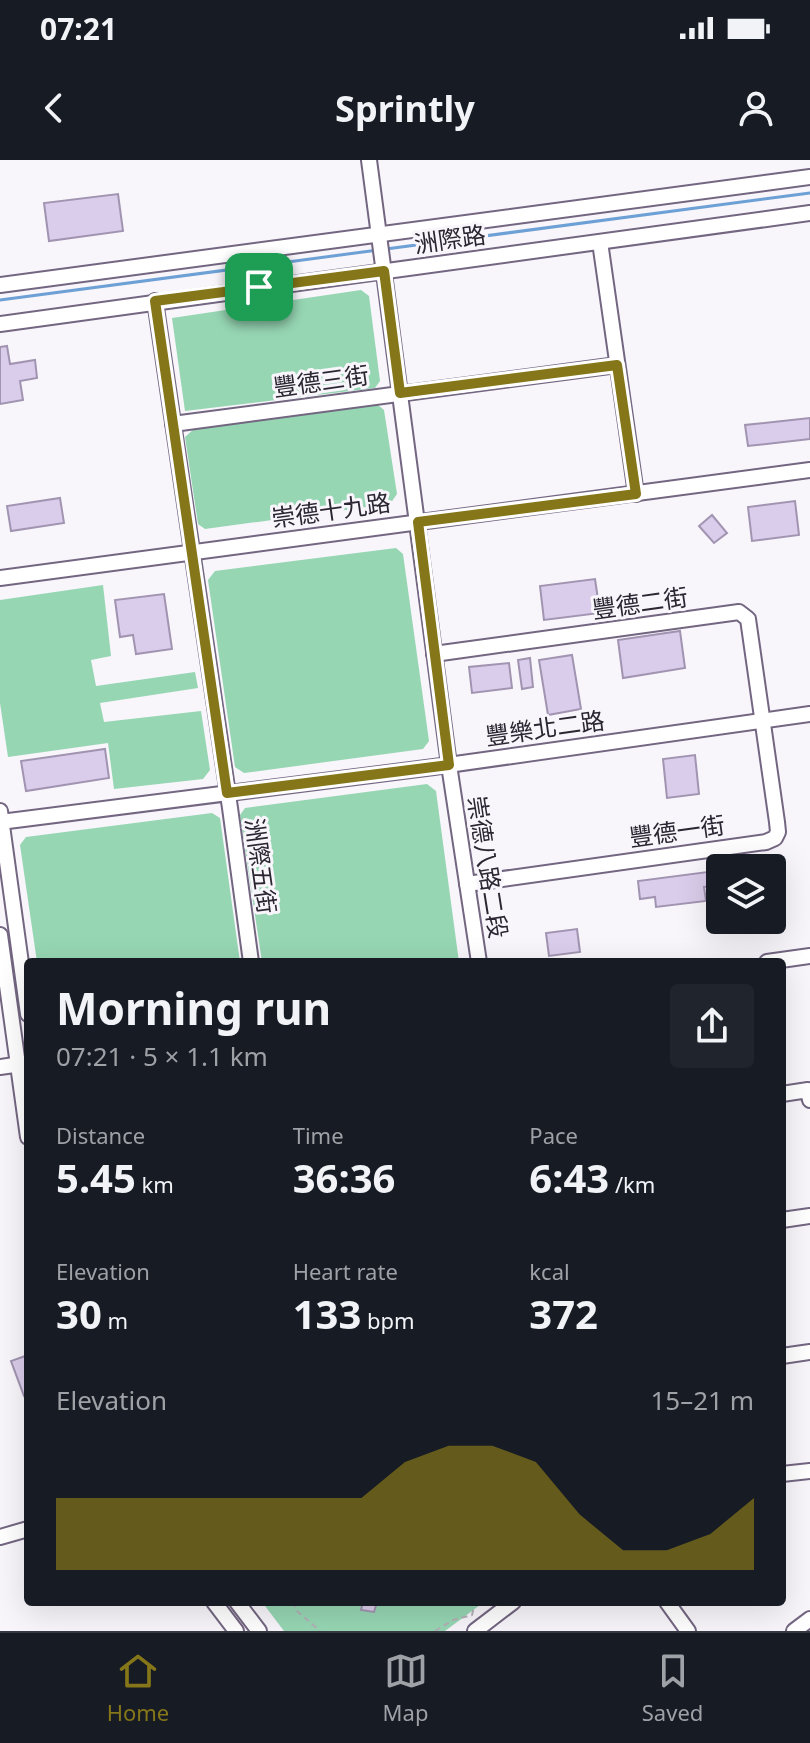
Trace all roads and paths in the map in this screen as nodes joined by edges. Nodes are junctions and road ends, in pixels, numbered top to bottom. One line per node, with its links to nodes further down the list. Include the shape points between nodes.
1 (369, 160): 5 (street, 崇德八路二段)
2 (810, 177): 5 (street, 洲際路)
3 (810, 213): 4 (street, 洲際路)
4 (600, 242): 6 (street, 洲際路); 10 (street)
5 (381, 245): 6 (street, 崇德八路二段); 7 (street, 洲際路)
6 (384, 271): 8 (street, 洲際路); 11 (street, 崇德八路二段)
7 (0, 285)
8 (155, 301): 9 (street, 洲際路); 12 (street, 洲際五街)
9 (0, 324)
10 (617, 365): 11 (street, 豐德三街); 14 (street)
11 (400, 393): 12 (street, 豐德三街); 15 (street, 崇德八路二段)
12 (173, 424): 16 (street, 洲際五街)
13 (810, 470): 14 (street, 崇德十九路)
14 (636, 494): 15 (street, 崇德十九路)
15 (418, 522): 16 (street, 崇德十九路); 18 (street, 崇德八路二段)
16 (192, 552): 17 (street, 崇德十九路); 22 (street, 洲際五街)
17 (0, 578)
18 (434, 654): 20 (street, 豐德二街, via 739,612 748,619); 21 (street, 崇德八路二段)
19 (810, 714): 20 (street, 豐樂北二路)
20 (763, 721): 21 (street, 豐樂北二路); 24 (street, 豐德一街, via 775,838)
21 (449, 765): 22 (street, 豐樂北二路); 24 (street, 崇德八路二段)
22 (227, 793): 23 (street, 豐樂北二路); 27 (street, 洲際五街)
23 (1, 818): 30 (street)
24 (467, 884): 28 (street, 崇德八路二段)
25 (0, 935): 31 (street)
26 (810, 956): 29 (street)
27 (250, 958)
28 (478, 958)
29 (786, 959)
30 (24, 985)
31 (23, 1064): 32 (street)
32 (0, 1067)
33 (786, 1094): 34 (street)
34 (809, 1095)
35 (810, 1216): 36 (street)
36 (786, 1219)
37 (810, 1352): 38 (street)
38 (786, 1355)
39 (810, 1471): 40 (street)
40 (786, 1474)
41 (24, 1529): 42 (street)
42 (1, 1532)
43 (217, 1606): 50 (street)
44 (240, 1606): 51 (street)
45 (294, 1606): 52 (path)
46 (474, 1606): 53 (path, via 472,1615)
47 (508, 1606): 54 (street)
48 (670, 1606): 55 (street)
49 (810, 1619): 56 (street)
50 (236, 1631)
51 (259, 1631)
52 (320, 1631)
53 (435, 1631)
54 (475, 1631)
55 (688, 1631)
56 (794, 1631)

